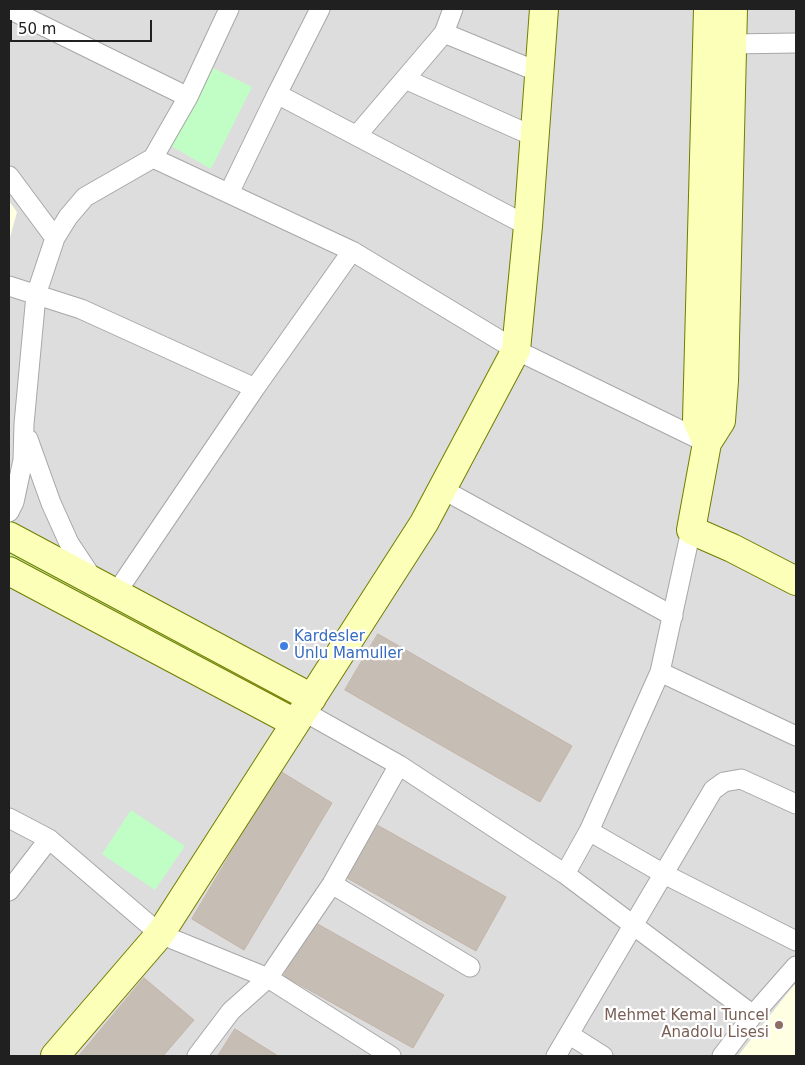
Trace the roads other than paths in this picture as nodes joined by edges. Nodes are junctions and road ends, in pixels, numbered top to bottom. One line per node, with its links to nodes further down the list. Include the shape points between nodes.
1 (9, 9): 14 (street)
2 (230, 9): 14 (street)
3 (320, 9): 13 (street)
4 (454, 9): 8 (street)
5 (544, 9): 11 (main road)
6 (708, 9): 28 (main road, via 697,420)
7 (733, 9): 10 (main road)
8 (444, 34): 11 (street); 12 (street)
9 (796, 43): 10 (street)
10 (732, 44): 28 (main road, via 724,381 721,421)
11 (541, 73): 16 (main road)
12 (404, 79): 15 (street); 16 (street)
13 (277, 94): 15 (street); 19 (street)
14 (188, 97): 17 (street)
15 (358, 134): 20 (street)
16 (535, 137): 20 (main road)
17 (153, 158): 19 (street); 21 (street, via 85,198)
18 (9, 176): 21 (street)
19 (229, 193): 22 (street)
20 (528, 226): 25 (main road)
21 (55, 238): 24 (street)
22 (352, 252): 25 (street); 26 (street)
23 (9, 286): 24 (street)
24 (36, 295): 26 (street, via 81,309); 27 (street)
25 (516, 350): 28 (street); 30 (main road)
26 (255, 388): 36 (street)
27 (24, 424): 29 (street); 31 (street, via 23,460); 36 (street, via 41,478 69,543)
28 (707, 443): 32 (main road)
29 (9, 464)
30 (442, 489): 37 (street); 39 (main road, via 424,523)
31 (9, 512)
32 (691, 530): 35 (main road); 37 (street)
33 (9, 536): 36 (main road)
34 (9, 571): 39 (main road)
35 (796, 581)
36 (105, 587): 39 (main road)
37 (672, 616): 38 (street)
38 (660, 672): 40 (street); 44 (street)
39 (303, 711): 41 (street); 51 (main road)
40 (796, 736)
41 (399, 765): 46 (street); 48 (street)
42 (796, 804): 47 (street, via 740,779 724,782 713,790)
43 (9, 818): 45 (street)
44 (589, 831): 46 (street); 47 (street)
45 (49, 839): 49 (street); 51 (street)
46 (565, 874): 50 (street)
47 (664, 874): 50 (street); 52 (street)
48 (332, 884): 54 (street); 55 (street)
49 (9, 891)
50 (634, 925): 56 (street); 57 (street)
51 (160, 934): 55 (street); 58 (main road)
52 (796, 941)
53 (796, 966): 56 (street)
54 (470, 967)
55 (268, 978): 59 (street, via 232,1011); 60 (street)
56 (753, 1015): 63 (street)
57 (570, 1035): 61 (street); 62 (street)
58 (55, 1056)
59 (196, 1056)
60 (390, 1056)
61 (556, 1056)
62 (603, 1056)
63 (722, 1056)

